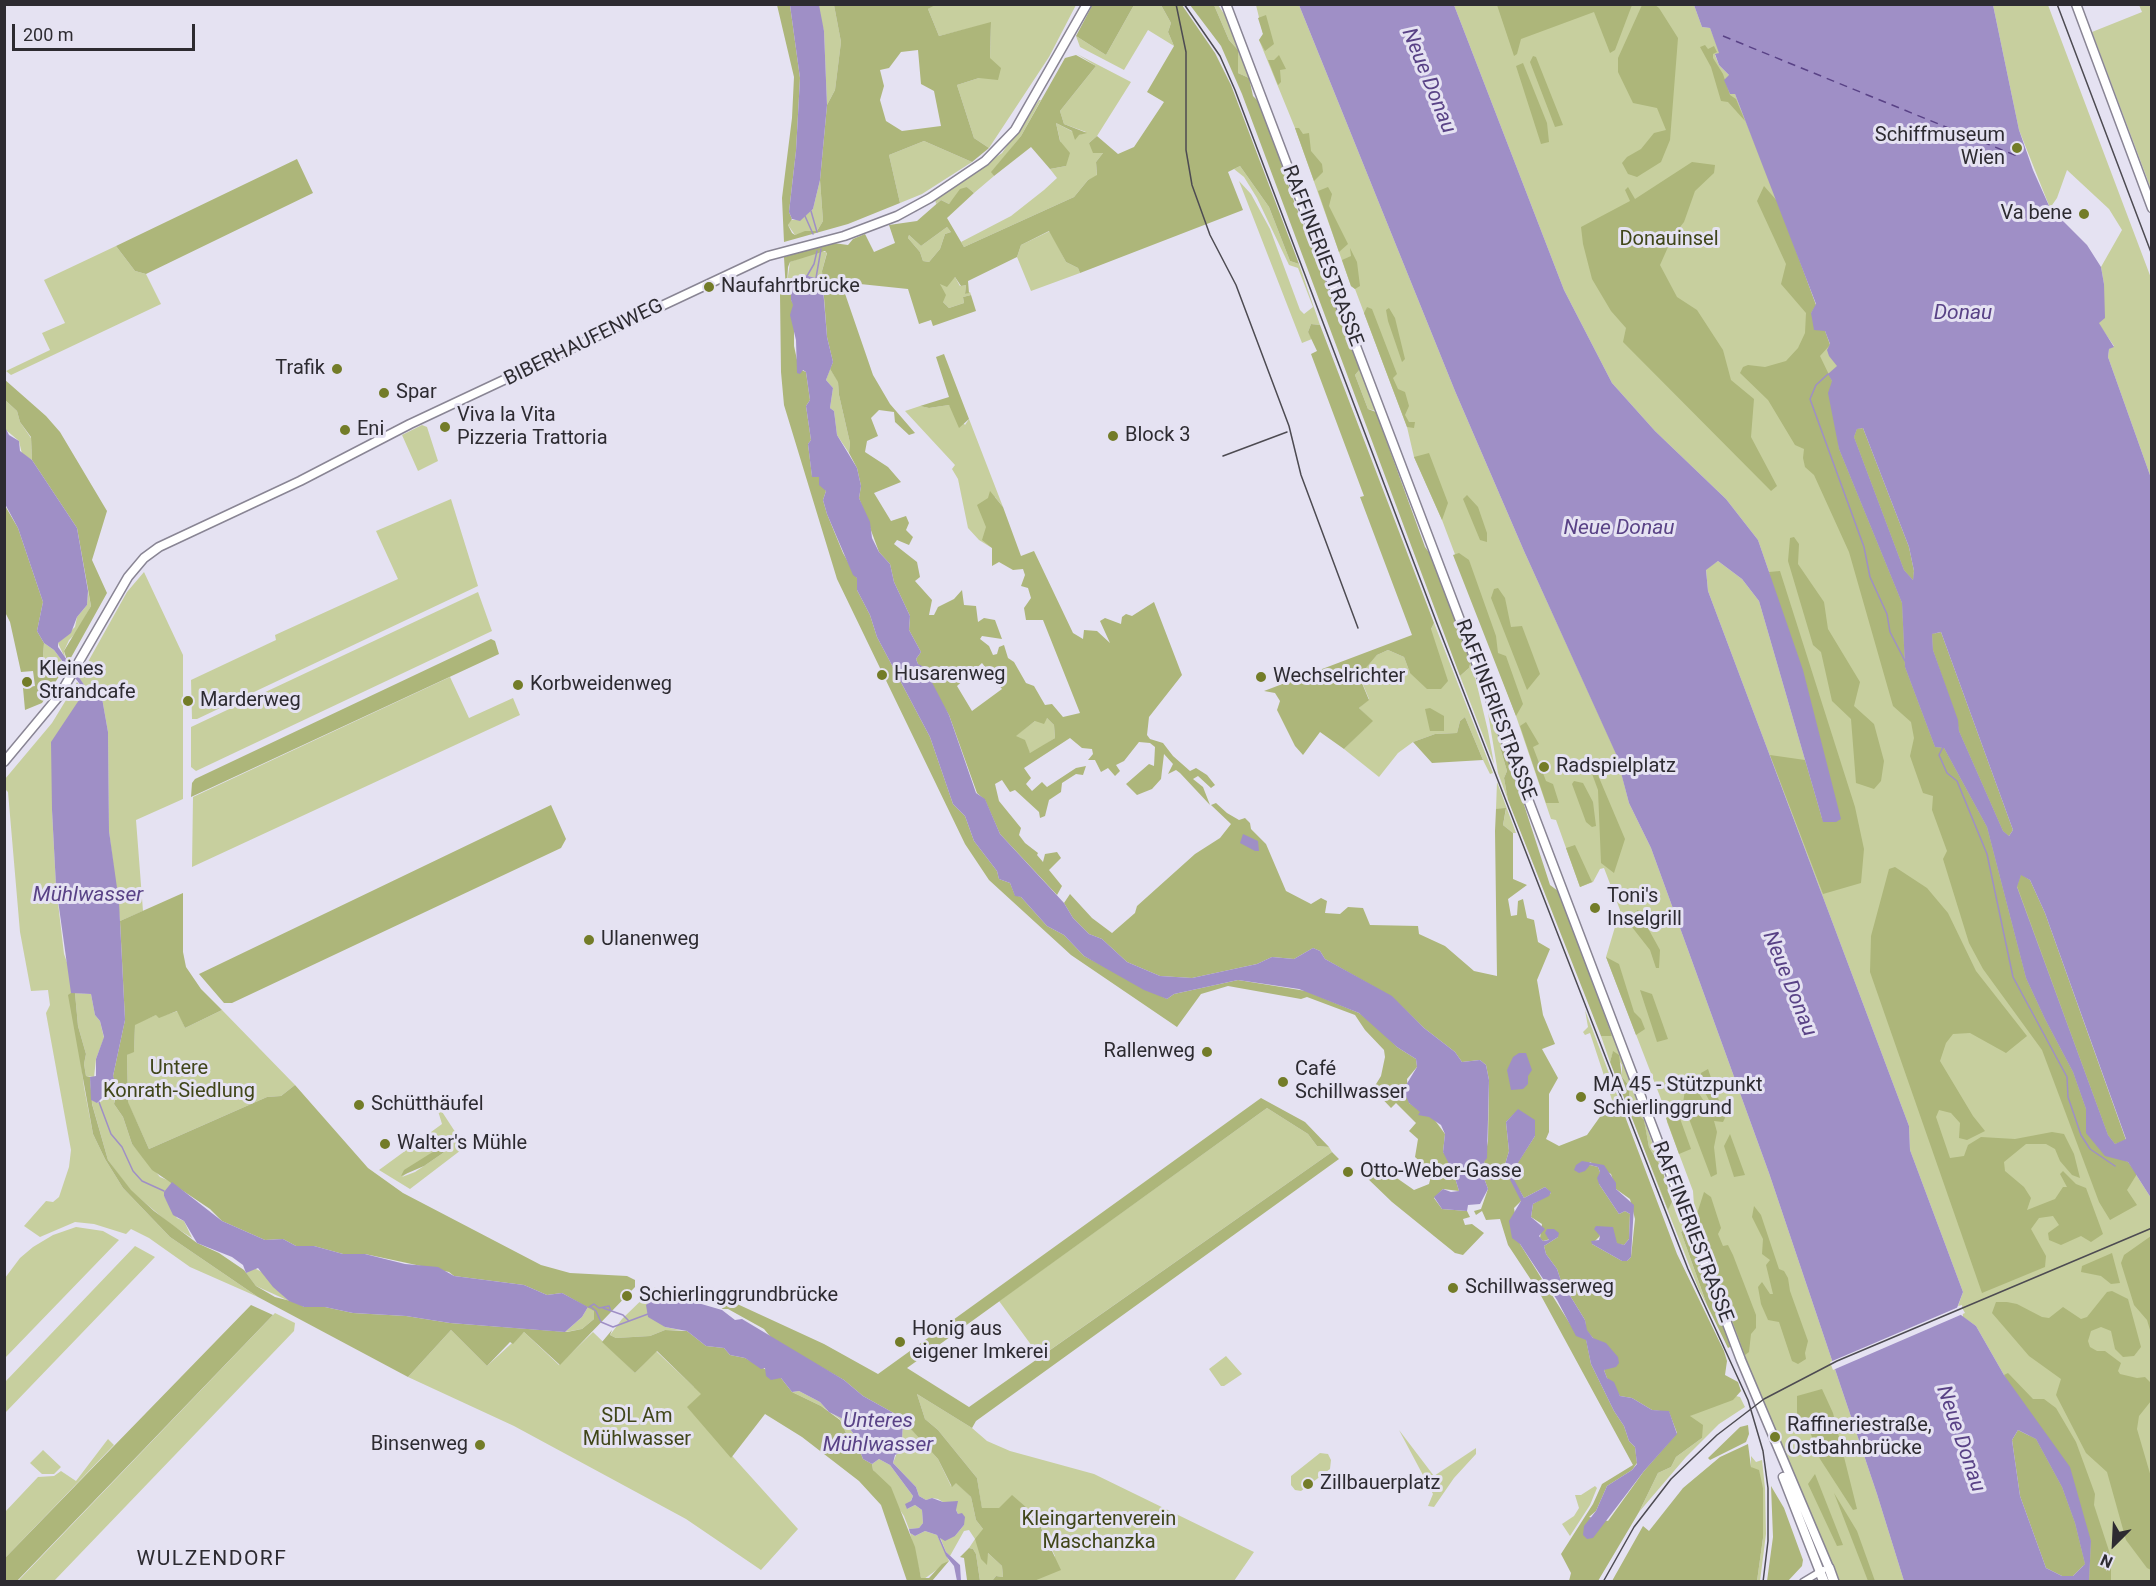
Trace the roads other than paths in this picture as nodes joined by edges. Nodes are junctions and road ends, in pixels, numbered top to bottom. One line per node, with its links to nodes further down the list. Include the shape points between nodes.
1 (1087, 4): 5 (main road, BIBERHAUFENWEG, via 1032,104 1000,148 916,206 844,236 770,255 159,547 128,577 67,683 42,720)
2 (1226, 4): 6 (main road, RAFFINERIESTRASSE, via 1772,1445)
3 (2076, 4): 4 (main road)
4 (2151, 208)
5 (4, 762)
6 (1824, 1570): 7 (street); 8 (highway); 9 (highway)
7 (1803, 1581)
8 (1824, 1581)
9 (1834, 1581)

